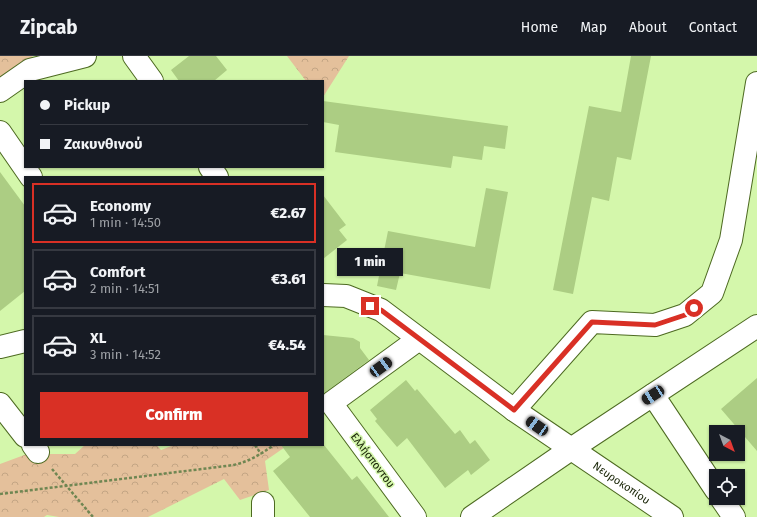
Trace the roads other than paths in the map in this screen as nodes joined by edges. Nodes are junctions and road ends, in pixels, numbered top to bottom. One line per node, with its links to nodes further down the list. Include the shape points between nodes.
1 (85, 56): 5 (street, via 30,70)
2 (134, 56): 3 (street)
3 (151, 80)
4 (757, 83): 15 (street, via 731,240 712,293 685,315 655,325 592,322)
5 (0, 91)
6 (0, 132): 7 (street)
7 (24, 167)
8 (324, 295): 10 (street, Νευροκοπίου, via 346,296 381,310)
9 (757, 326): 13 (street)
10 (419, 339): 15 (street, Νευροκοπίου); 20 (street, Ελλήσποντου, via 331,403)
11 (24, 342): 12 (street)
12 (0, 347)
13 (653, 395): 17 (street); 18 (street)
14 (0, 404): 16 (street)
15 (514, 410): 17 (street, Νευροκοπίου)
16 (24, 434)
17 (571, 449): 21 (street); 22 (street, Νευροκοπίου)
18 (709, 479)
19 (726, 505): 23 (street)
20 (415, 517)
21 (472, 517)
22 (672, 517)
23 (734, 517)

